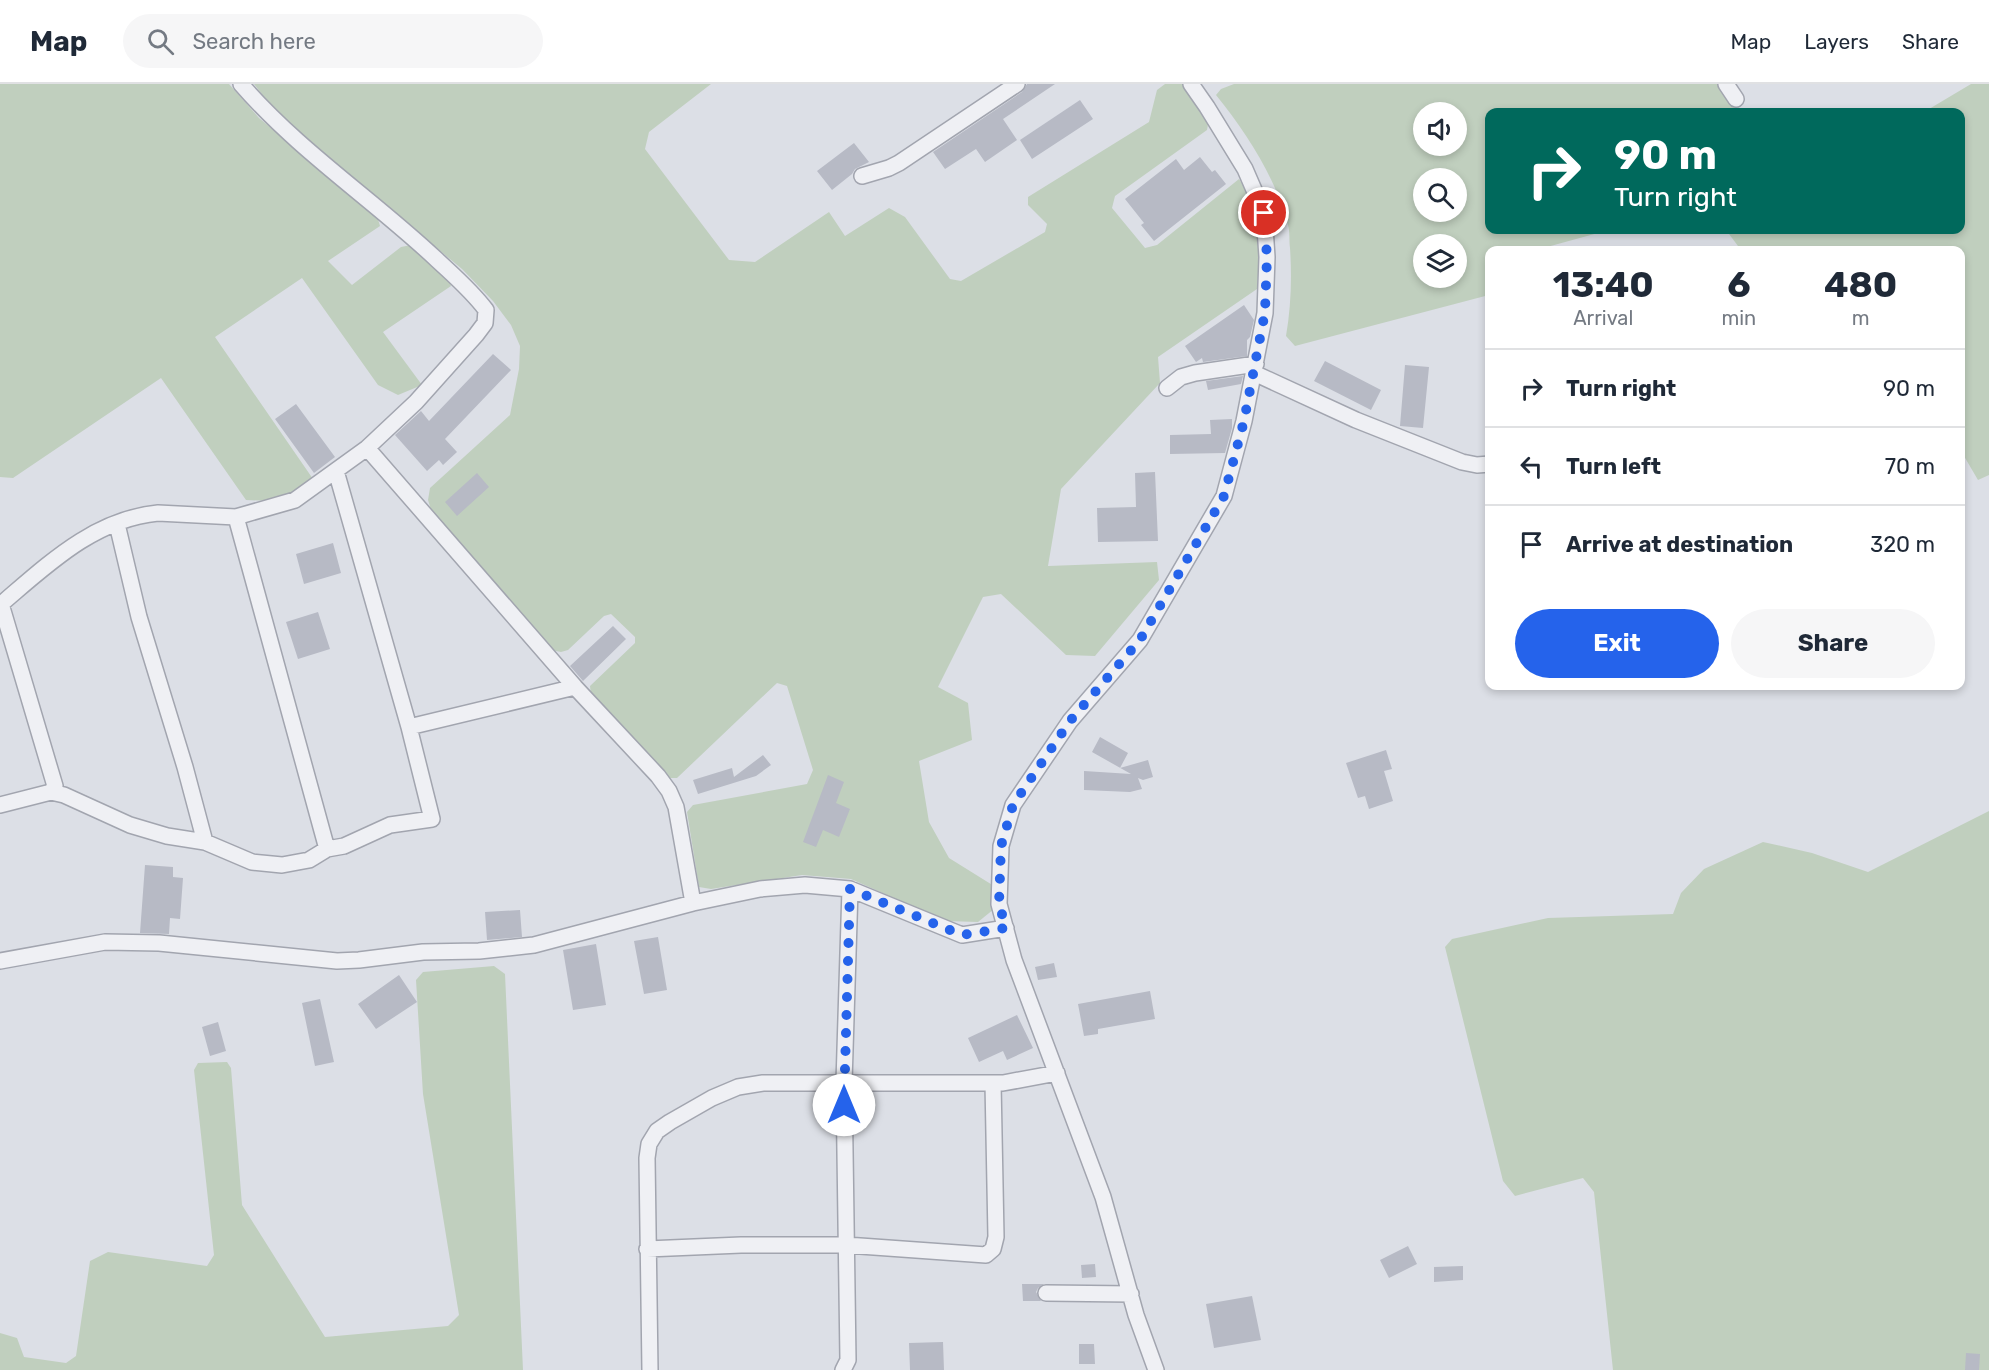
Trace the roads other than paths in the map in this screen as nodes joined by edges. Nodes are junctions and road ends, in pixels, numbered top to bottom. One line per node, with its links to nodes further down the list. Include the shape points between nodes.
1 (241, 84): 9 (street, via 273,119 404,229 486,310 476,335 416,402)
2 (1017, 84): 6 (street, via 899,163)
3 (1191, 84): 7 (street, via 1245,169 1264,213 1265,312)
4 (1726, 84): 5 (street)
5 (1736, 99)
6 (862, 176)
7 (1255, 369): 8 (street, via 1195,373 1181,377); 10 (street, via 1356,420 1462,462); 23 (street, via 1224,496 1140,640 1070,721 1013,805 1001,846 999,904)
8 (1167, 388)
9 (367, 448): 11 (street); 15 (street)
10 (1485, 464)
11 (336, 471): 12 (street, via 295,500); 16 (street)
12 (236, 517): 13 (street, via 158,513); 20 (street)
13 (117, 524): 14 (street, via 66,549); 19 (street, via 139,617)
14 (0, 605): 17 (street, via 54,786)
15 (575, 687): 16 (street); 22 (street, via 669,791 676,807)
16 (408, 727): 20 (street, via 432,819 390,825 344,846)
17 (51, 792): 18 (street); 19 (street, via 130,825)
18 (0, 805)
19 (205, 842): 20 (street, via 252,862 282,866 309,860)
20 (327, 849)
21 (850, 889): 22 (street, via 805,885 760,888); 23 (street, via 962,935); 26 (street)
22 (693, 903): 24 (street, via 506,949 337,961 159,943 105,942)
23 (1006, 928): 25 (street, via 1014,960)
24 (0, 961)
25 (1057, 1073): 27 (street); 31 (street, via 1103,1197)
26 (844, 1082): 27 (street); 28 (street); 29 (street, via 738,1087 657,1131 647,1158)
27 (993, 1083): 28 (street, via 993,1249 986,1255)
28 (846, 1245): 29 (street); 33 (street, via 848,1360)
29 (648, 1249): 32 (street)
30 (1046, 1293): 31 (street)
31 (1131, 1294): 34 (street)
32 (650, 1370)
33 (843, 1370)
34 (1156, 1370)

